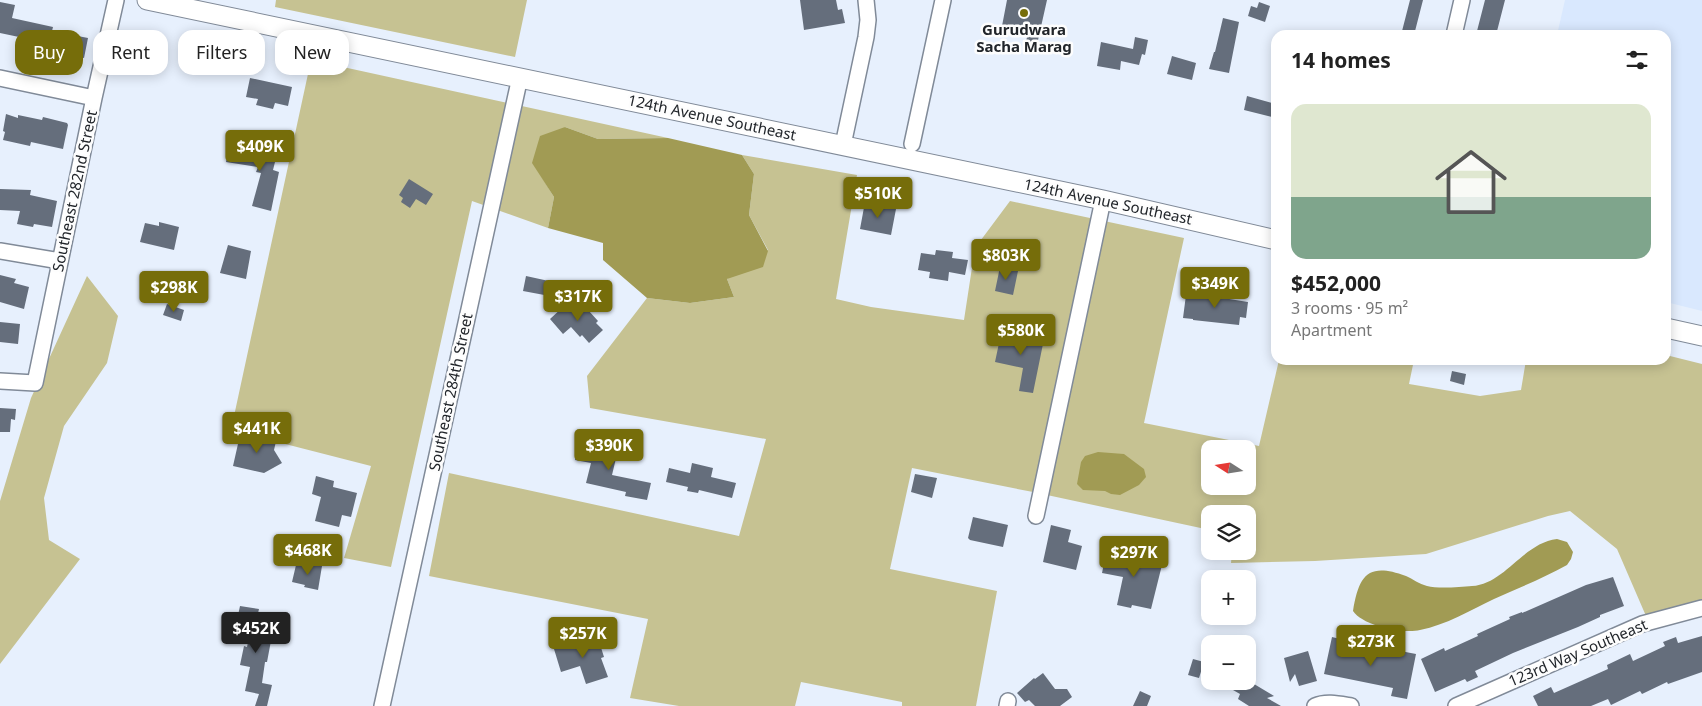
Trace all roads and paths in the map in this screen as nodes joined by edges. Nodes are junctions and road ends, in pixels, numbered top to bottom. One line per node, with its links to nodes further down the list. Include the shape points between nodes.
1 (116, 0): 9 (street, Southeast 282nd Street)
2 (148, 0): 7 (street, 124th Avenue Southeast)
3 (866, 0): 11 (street, via 866,37)
4 (943, 0): 10 (street)
5 (1462, 0): 6 (street)
6 (1455, 30)
7 (520, 77): 11 (street, 124th Avenue Southeast); 21 (street, Southeast 284th Street)
8 (0, 78): 9 (street)
9 (94, 98): 15 (street, Southeast 282nd Street)
10 (912, 144)
11 (842, 145): 12 (street, 124th Avenue Southeast)
12 (1103, 200): 13 (street, 124th Avenue Southeast); 19 (street)
13 (1271, 239)
14 (0, 251): 15 (street)
15 (60, 261): 18 (street, Southeast 282nd Street, via 35,383)
16 (1671, 329): 17 (street)
17 (1702, 336)
18 (0, 381)
19 (1036, 516)
20 (1702, 608): 24 (street, 123rd Way Southeast, via 1642,624)
21 (382, 706)
22 (1315, 706): 23 (street)
23 (1351, 706)
24 (1456, 706)

